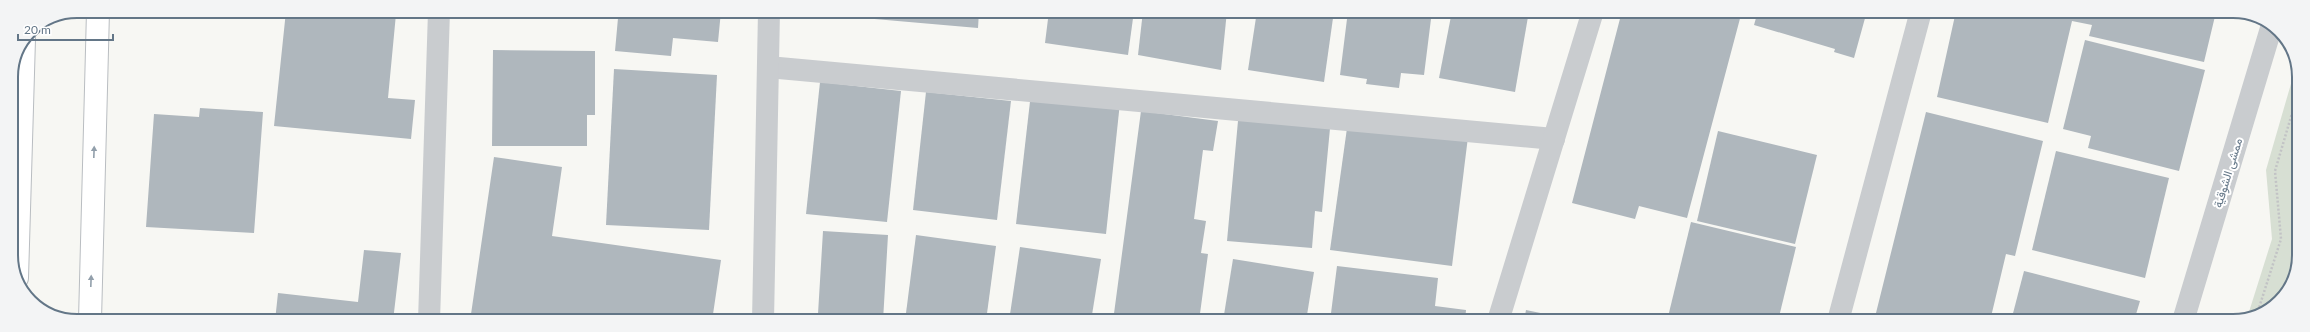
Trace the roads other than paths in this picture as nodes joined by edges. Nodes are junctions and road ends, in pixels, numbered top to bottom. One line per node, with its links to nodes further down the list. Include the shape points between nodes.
1 (98, 18): 11 (main road, one-way to 1)
2 (439, 18): 12 (street)
3 (769, 18): 8 (street)
4 (1591, 18): 9 (street)
5 (1919, 18): 15 (street)
6 (2270, 32): 16 (street, ممشى الشوقية)
7 (24, 54): 10 (main road)
8 (768, 67): 9 (street); 13 (street)
9 (1554, 139): 14 (street)
10 (18, 244)
11 (90, 314)
12 (429, 314)
13 (763, 314)
14 (1500, 314)
15 (1840, 314)
16 (2185, 314)

